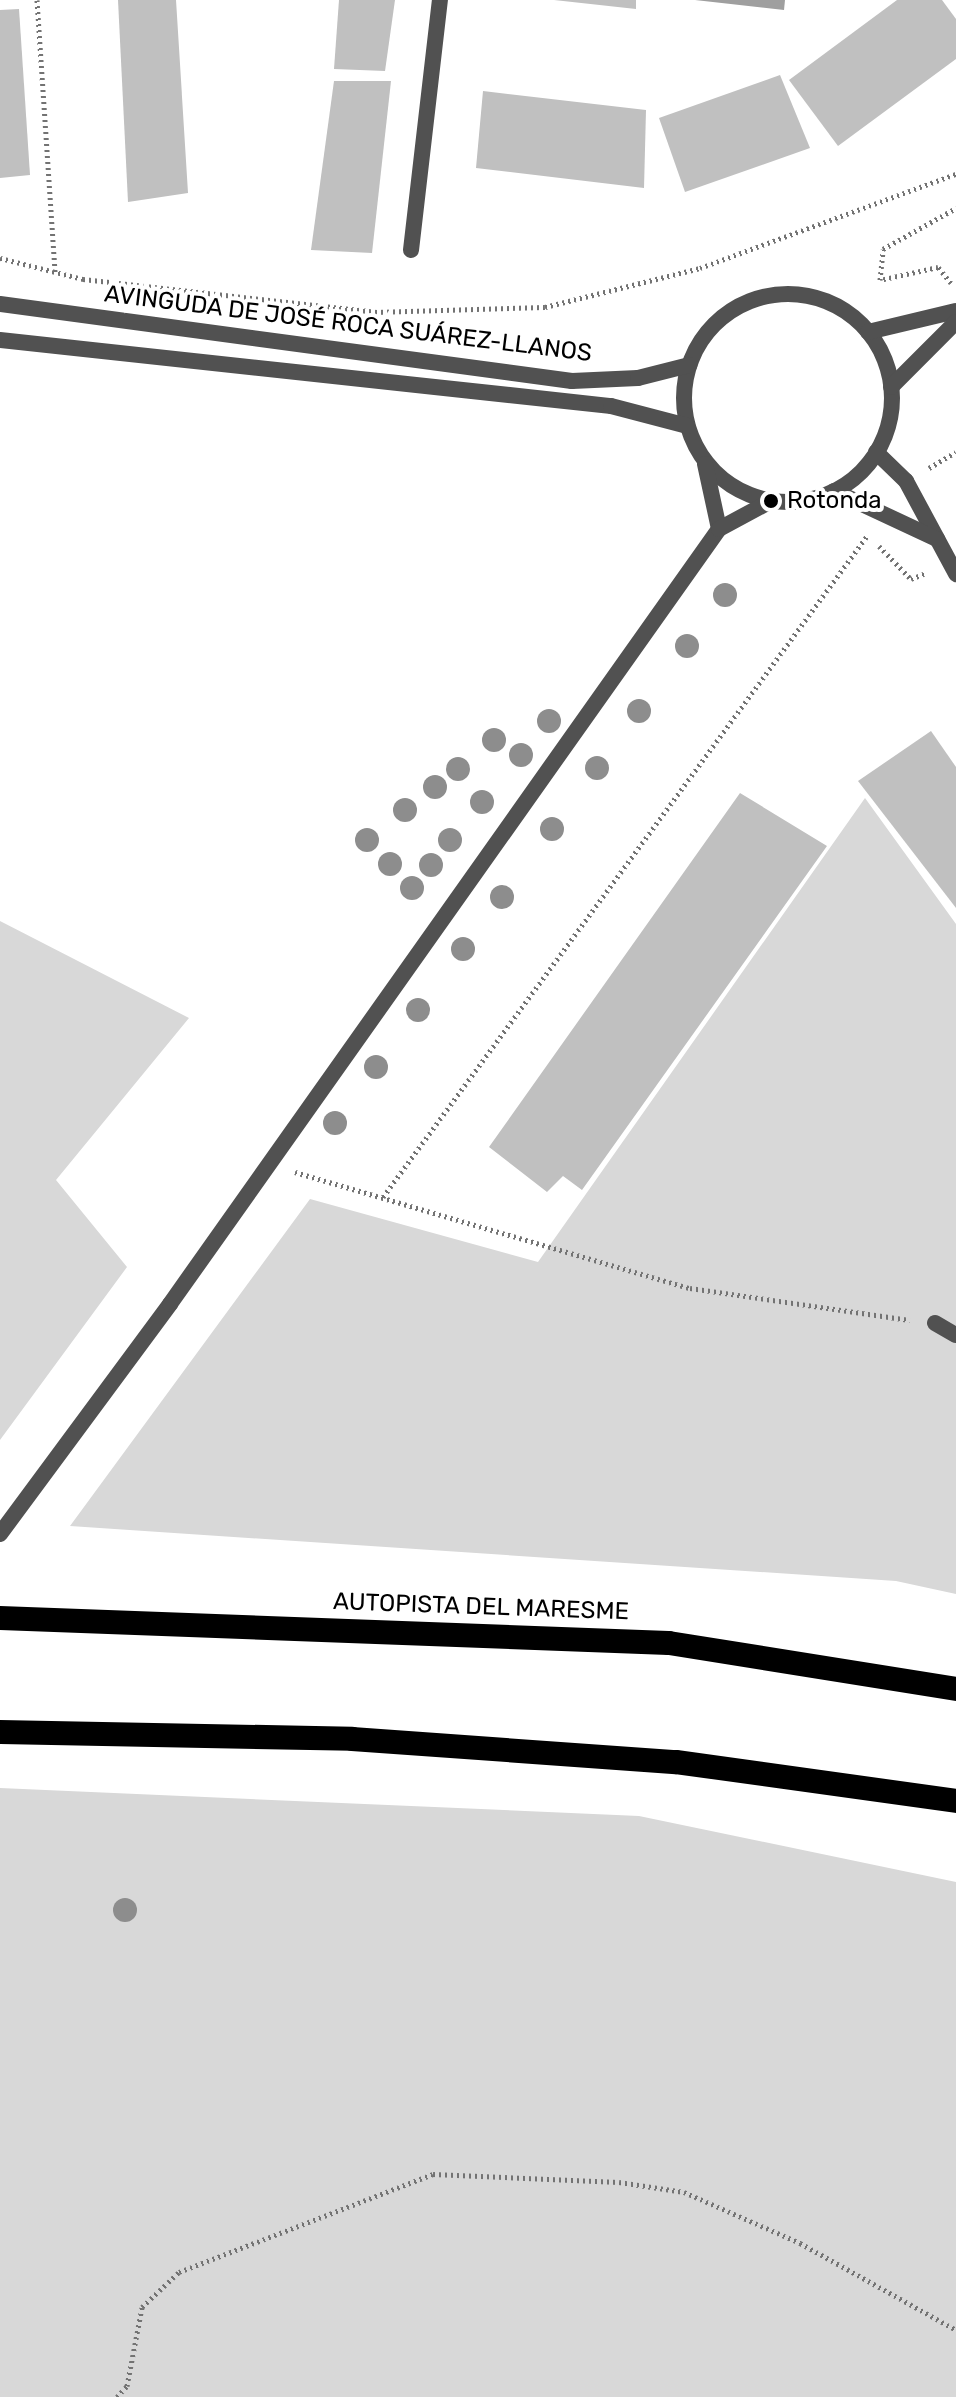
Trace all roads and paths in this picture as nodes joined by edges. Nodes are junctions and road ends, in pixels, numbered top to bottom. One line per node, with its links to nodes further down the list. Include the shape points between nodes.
1 (37, 0): 7 (path)
2 (440, 0): 5 (street)
3 (956, 174): 7 (path, via 700,268 545,307 375,312)
4 (956, 208): 8 (path, via 883,249 880,280 938,267)
5 (411, 250)
6 (0, 258): 7 (path)
7 (55, 272)
8 (956, 290)
9 (0, 304): 14 (street, AVINGUDA DE JOSÉ ROCA SUÁREZ-LLANOS, via 572,381 638,378)
10 (956, 311): 12 (street)
11 (956, 322): 15 (street)
12 (868, 332): 14 (street, via 852,316 812,297 768,296 747,302 711,327); 15 (street)
13 (0, 340): 16 (street, AVINGUDA DE JOSÉ ROCA SUÁREZ-LLANOS, via 611,406)
14 (689, 365): 16 (street, via 684,385)
15 (891, 387): 17 (street, via 891,410)
16 (687, 426): 18 (street)
17 (876, 452): 19 (street); 22 (street, via 906,481)
18 (704, 460): 20 (street, via 734,487); 21 (street)
19 (834, 491): 20 (street, via 793,502); 22 (street)
20 (771, 501): 21 (street)
21 (719, 529): 24 (street)
22 (937, 539): 23 (street)
23 (953, 568): 25 (path, via 911,579 867,535)
24 (270, 1162): 25 (path); 28 (street)
25 (383, 1197): 26 (path, via 690,1288)
26 (935, 1323): 27 (street)
27 (956, 1335)
28 (0, 1534)
29 (0, 1618): 30 (highway, AUTOPISTA DEL MARESME, via 669,1643)
30 (956, 1689)
31 (0, 1732): 32 (highway, via 352,1739 660,1761)
32 (956, 1801)
33 (956, 2330): 34 (path, via 800,2243 684,2192 619,2182 433,2174 179,2272 142,2307 127,2386)
34 (117, 2397)

